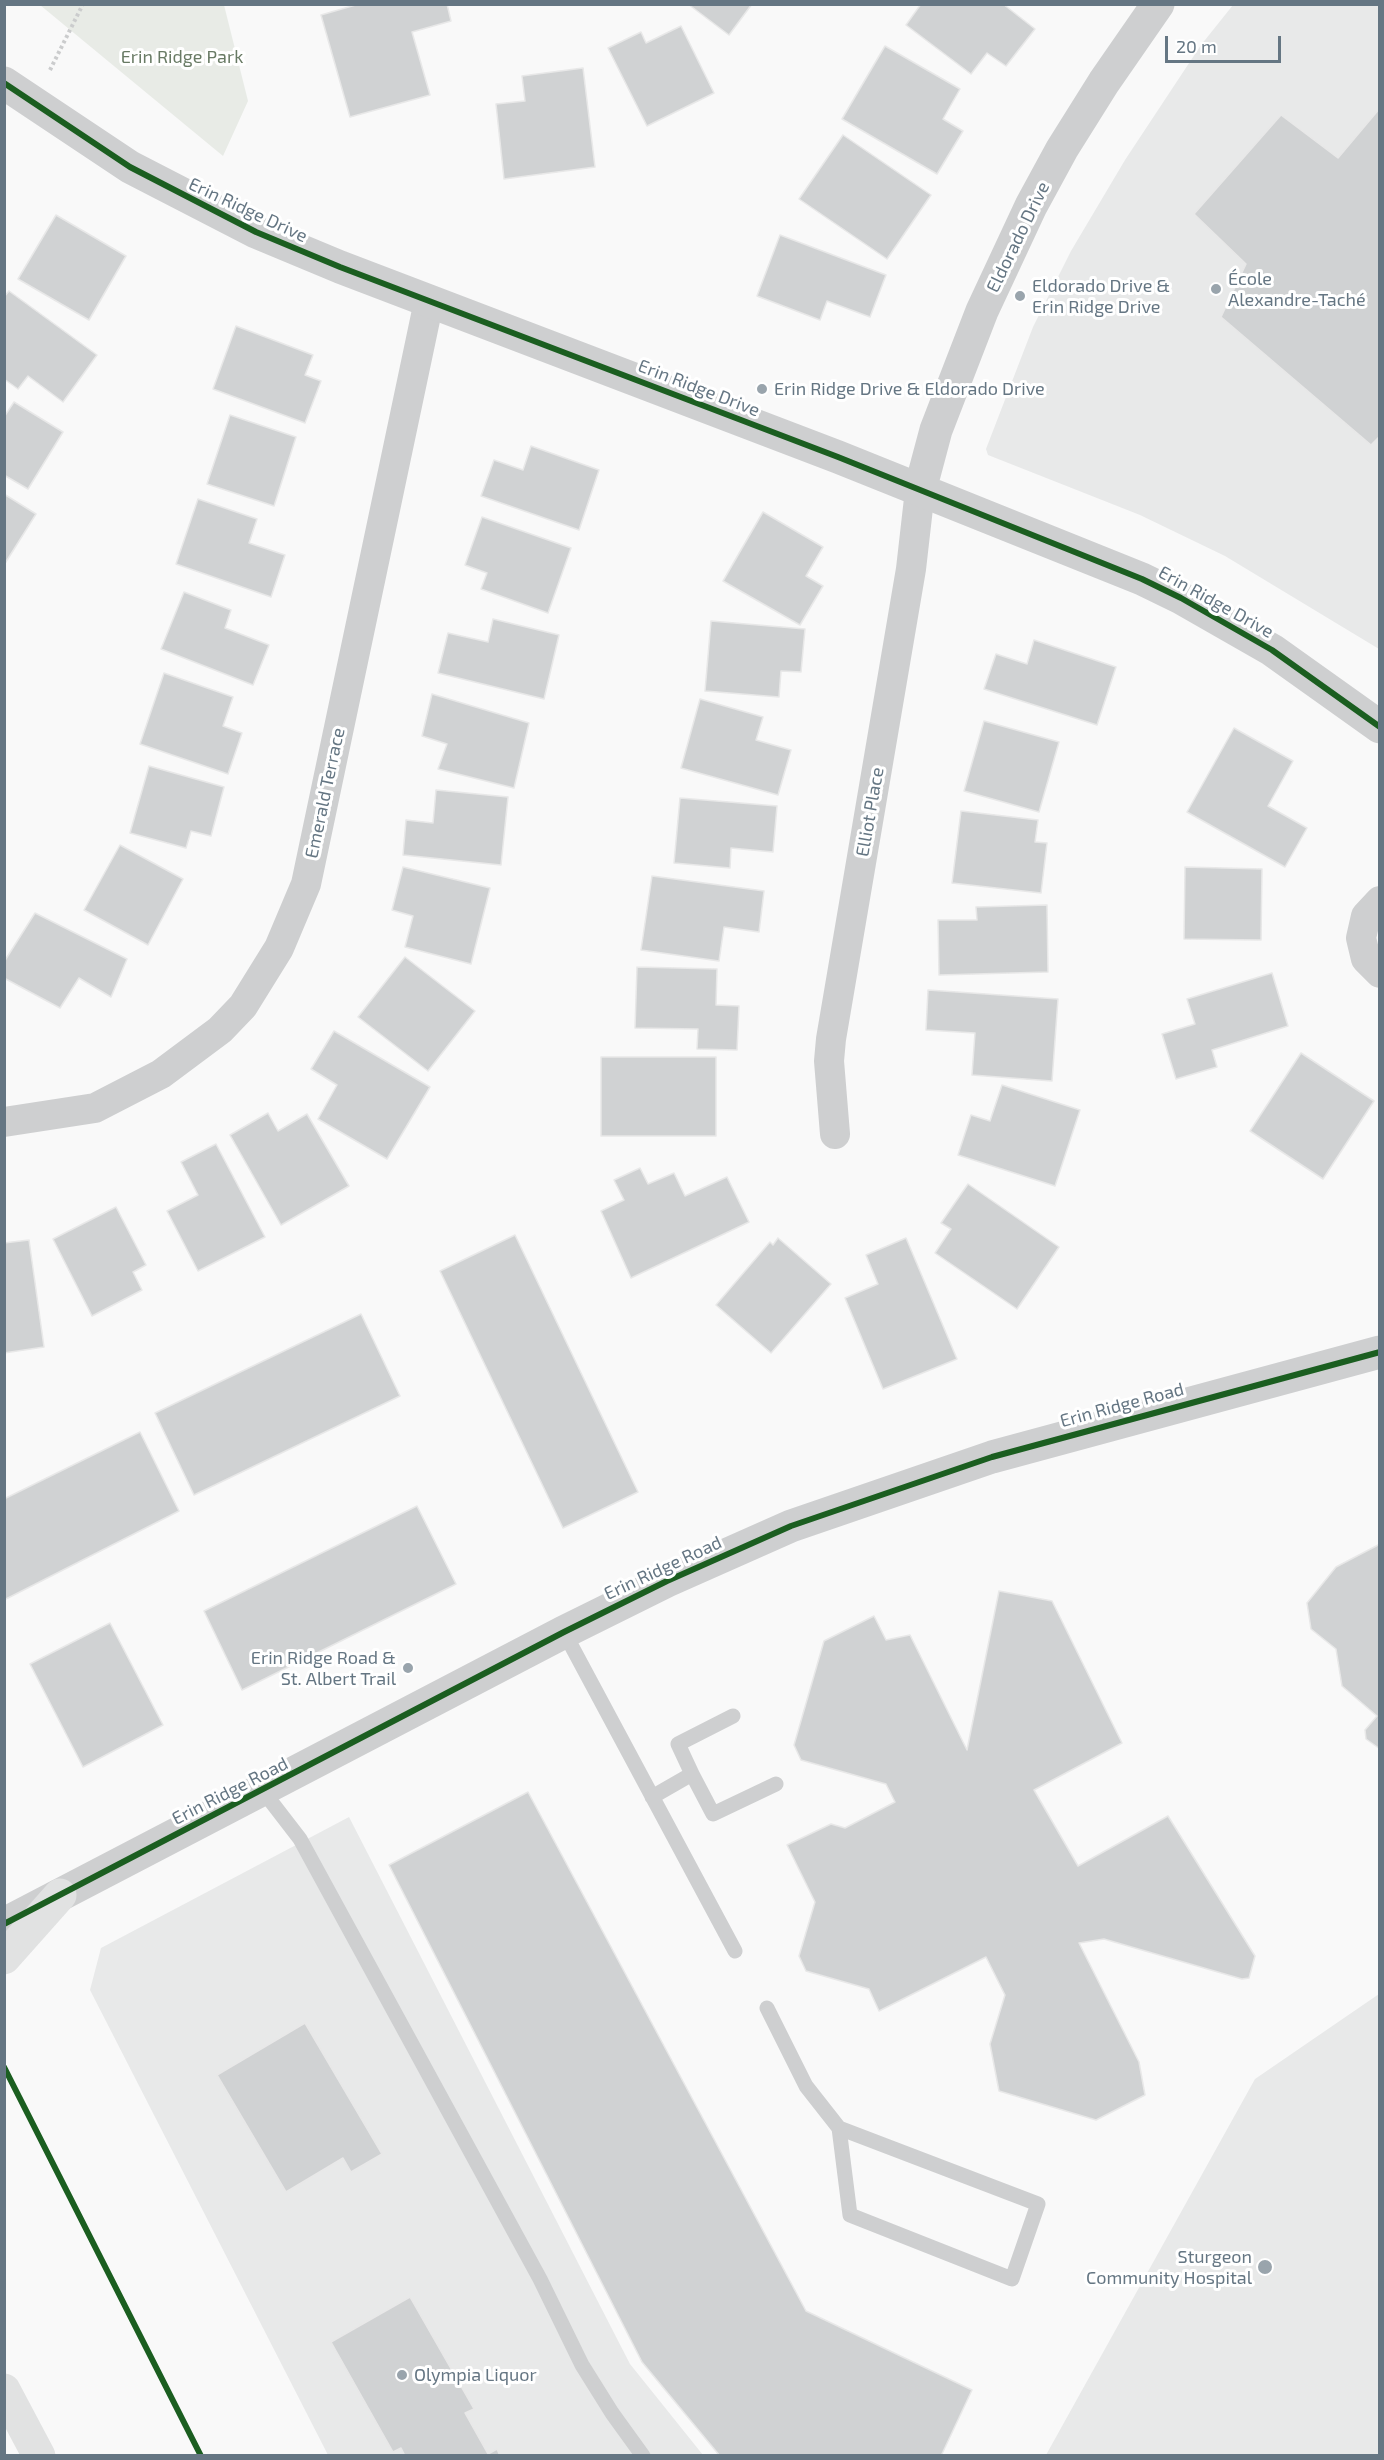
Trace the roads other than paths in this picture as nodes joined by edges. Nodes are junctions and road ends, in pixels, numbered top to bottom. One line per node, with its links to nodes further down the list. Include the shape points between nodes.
1 (1158, 4): 4 (street, Eldorado Drive, via 1068,139 1026,216 982,311 936,430)
2 (4, 83): 3 (street, Erin Ridge Drive, via 130,167 207,209 298,250)
3 (429, 301): 4 (street, Erin Ridge Drive); 8 (street, Emerald Terrace, via 306,884 279,948 243,1006 211,1037 161,1074 95,1108)
4 (920, 490): 5 (street, Erin Ridge Drive, via 1181,598 1272,650); 9 (street, Elliot Place, via 911,569 831,1039)
5 (1380, 727)
6 (1380, 902): 7 (street, via 1366,916 1361,938 1366,958)
7 (1380, 972)
8 (4, 1122)
9 (835, 1134)
10 (1380, 1352): 11 (street, Erin Ridge Road, via 1013,1451 894,1489 762,1539)
11 (564, 1632): 15 (street, Erin Ridge Road); 16 (lane)
12 (733, 1716): 13 (lane, via 678,1744)
13 (692, 1774): 14 (lane, via 713,1814); 16 (lane)
14 (776, 1784)
15 (263, 1791): 17 (street, Erin Ridge Road); 25 (lane, via 300,1839 540,2279 582,2365)
16 (652, 1797): 19 (lane)
17 (60, 1895): 18 (street, Erin Ridge Road); 20 (main road)
18 (4, 1924)
19 (735, 1951)
20 (4, 1958)
21 (767, 2008): 22 (lane, via 806,2086)
22 (839, 2128): 22 (lane, via 1038,2204 1012,2279 850,2215)
23 (4, 2390): 24 (main road)
24 (39, 2456)
25 (643, 2456)

